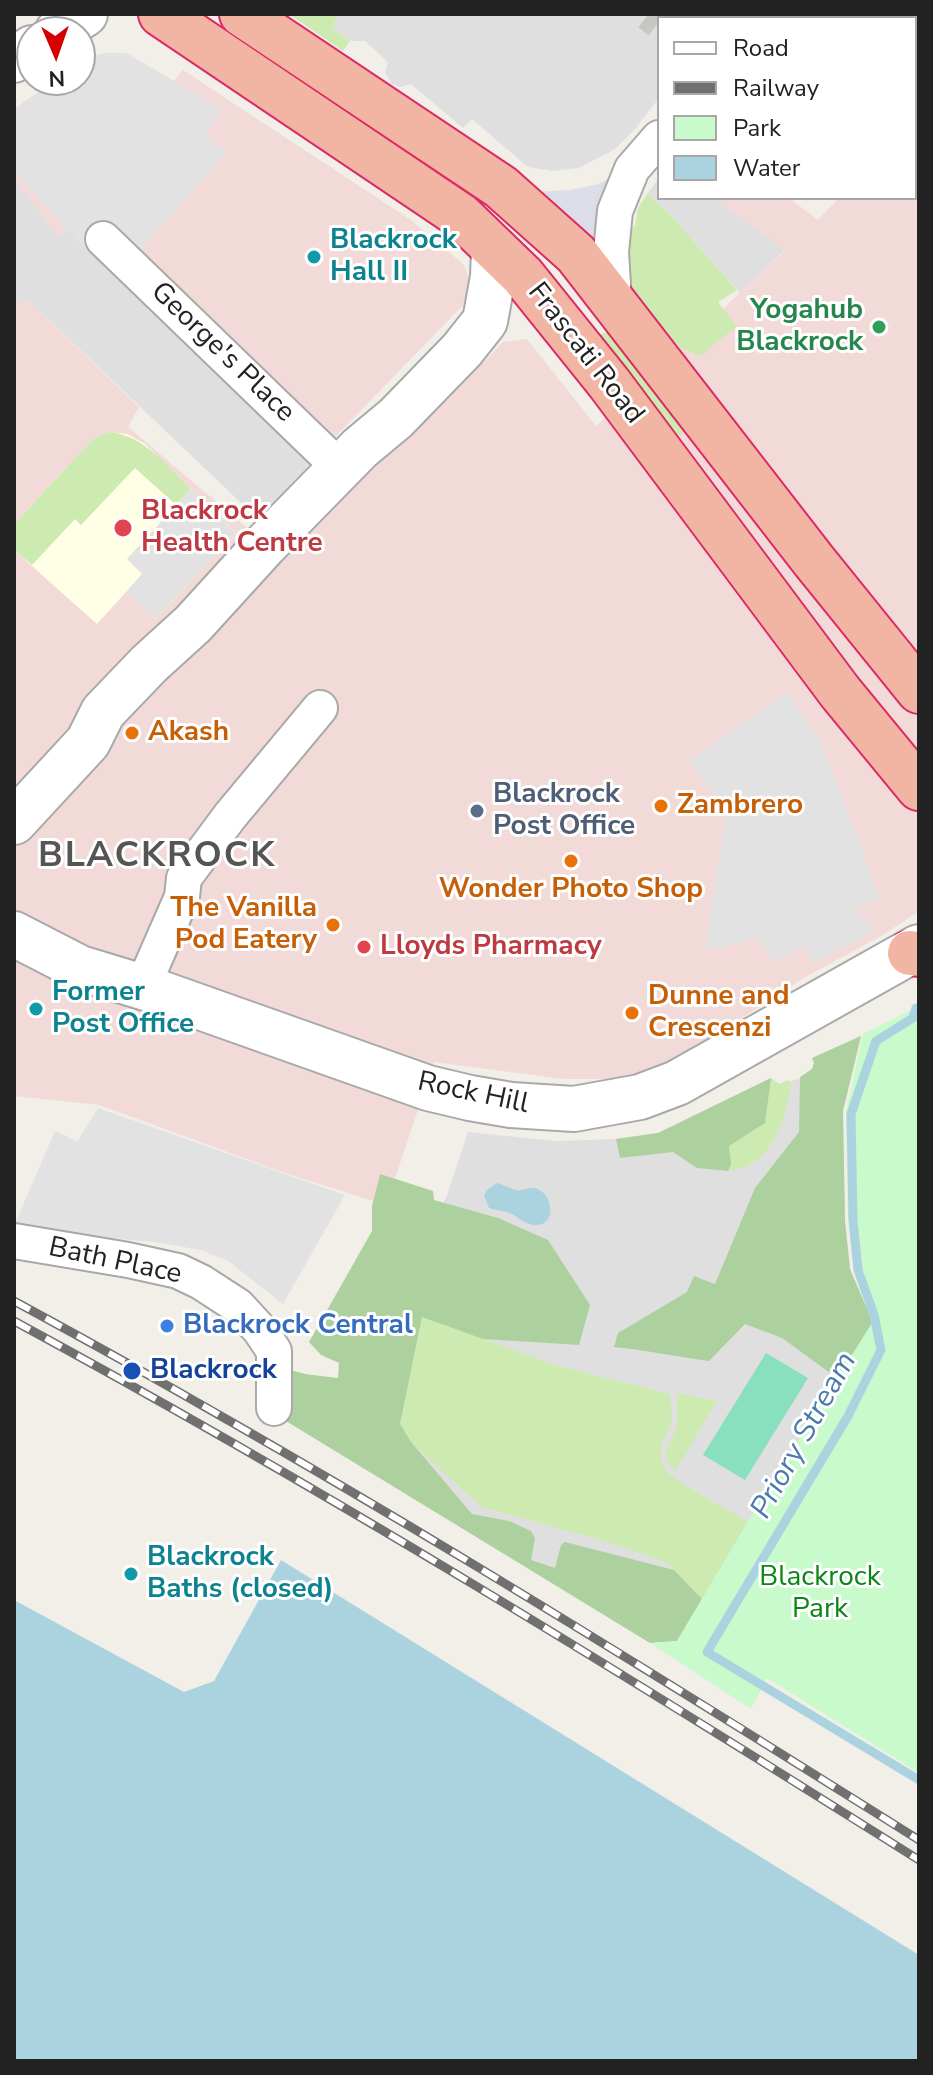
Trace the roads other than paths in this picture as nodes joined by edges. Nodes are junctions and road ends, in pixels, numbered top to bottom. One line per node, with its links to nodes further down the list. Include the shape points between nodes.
1 (161, 14): 5 (highway, Frascati Road, via 461,216)
2 (242, 14): 6 (highway, Frascati Road, via 501,187 576,254)
3 (657, 140): 6 (street, via 632,169 612,224)
4 (103, 239): 7 (street, George's Place)
5 (494, 250): 7 (street, via 485,321 428,387); 10 (highway, Frascati Road, via 549,306 840,692)
6 (614, 302): 8 (highway, Frascati Road)
7 (340, 468): 11 (street, via 112,702 88,742)
8 (919, 691)
9 (320, 708): 14 (street, via 184,878 182,897)
10 (919, 788)
11 (14, 822)
12 (14, 934): 14 (street, Rock Hill, via 80,968)
13 (916, 951): 14 (street, Rock Hill, via 677,1083 640,1097 574,1109 428,1088)
14 (142, 988)
15 (14, 1241): 16 (street, Bath Place, via 128,1260 201,1282 238,1306 274,1351)
16 (274, 1408)

